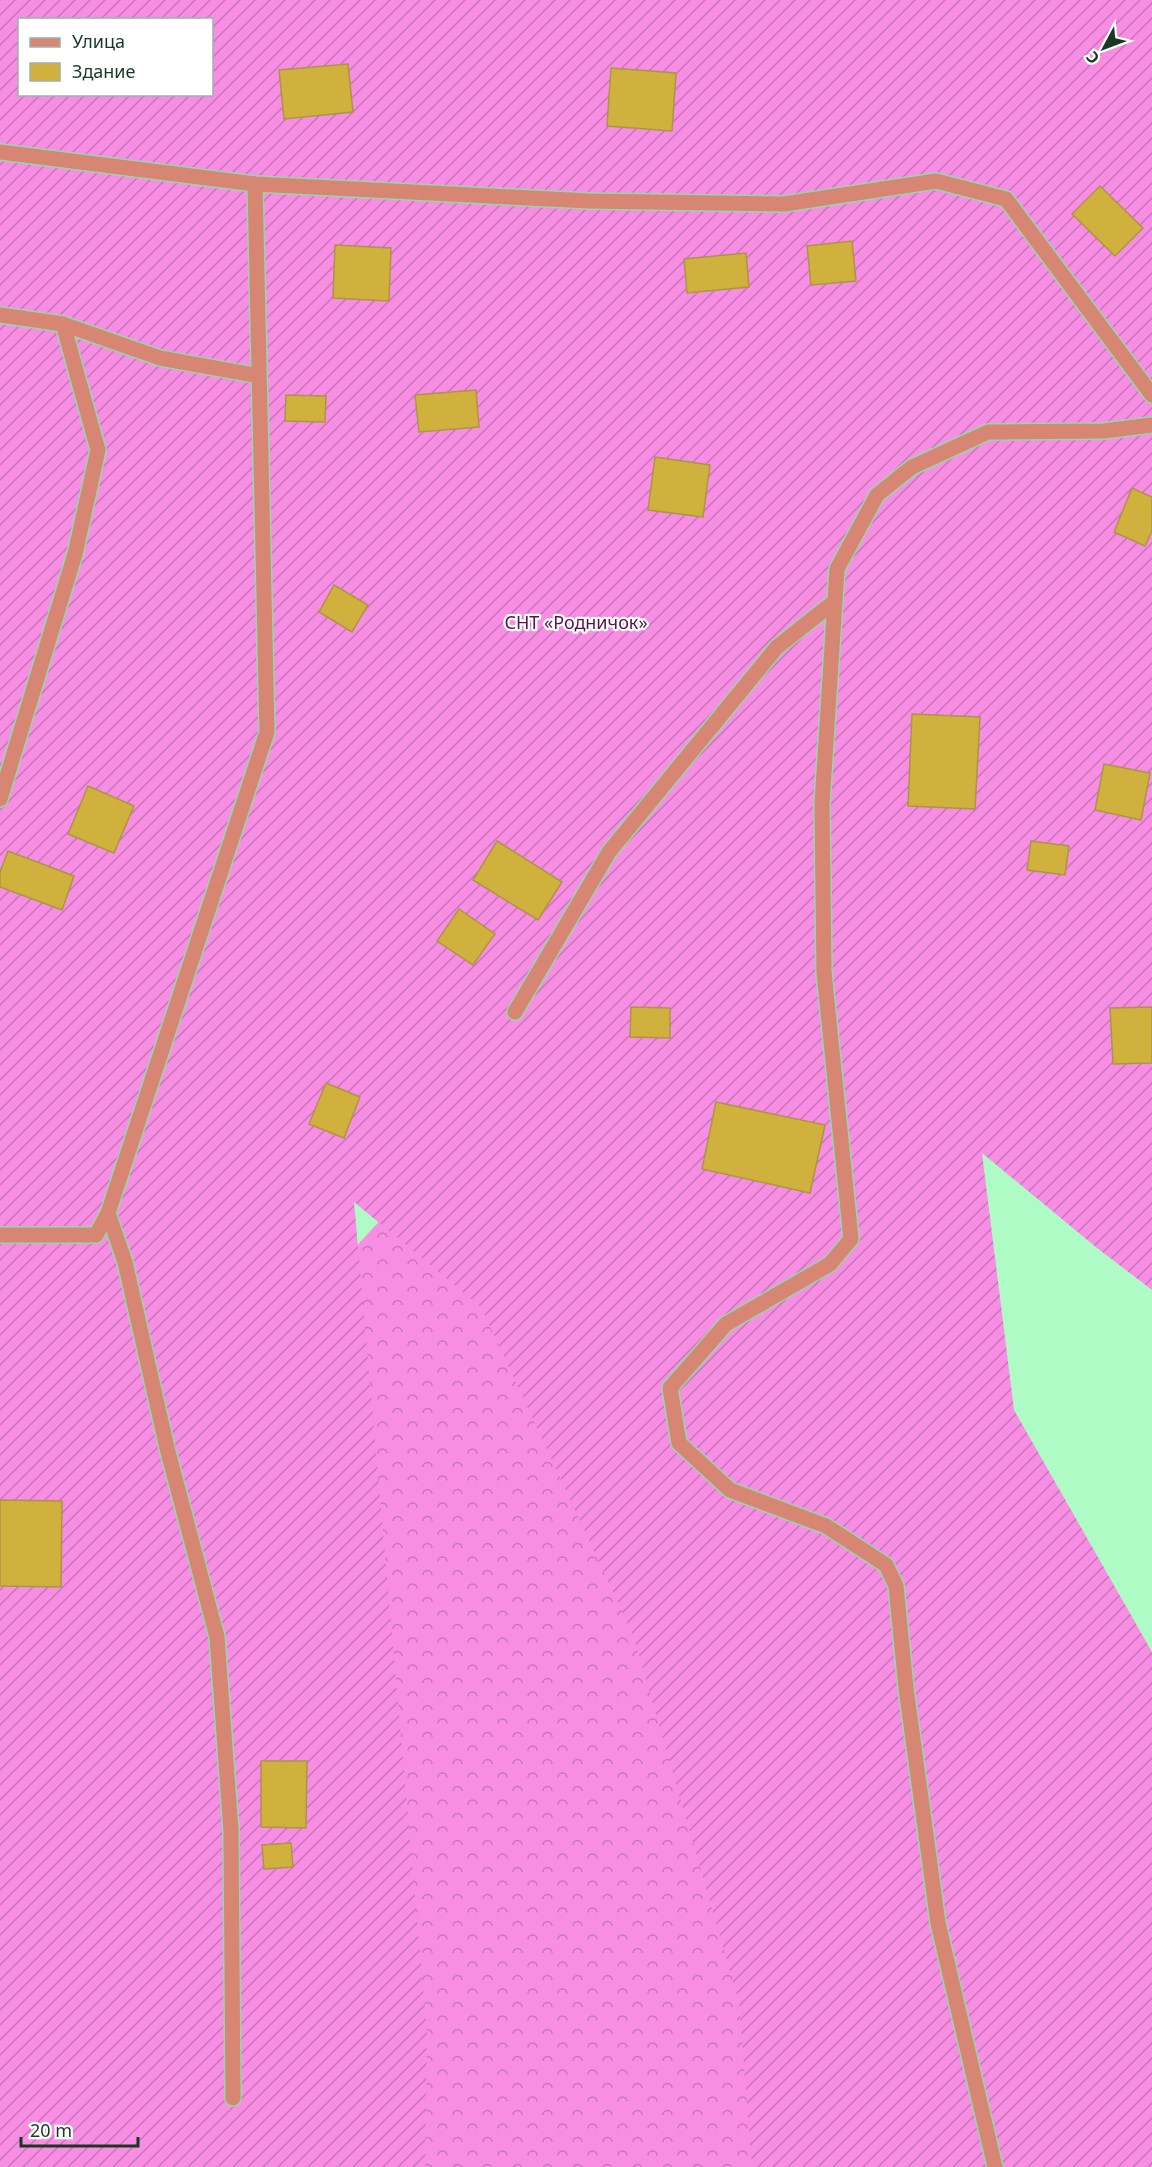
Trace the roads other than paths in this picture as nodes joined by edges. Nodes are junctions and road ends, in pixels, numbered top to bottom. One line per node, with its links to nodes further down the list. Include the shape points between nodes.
1 (0, 152): 2 (street)
2 (255, 184): 5 (street); 6 (street, via 589,201 784,204 936,181 1006,199)
3 (0, 315): 4 (street)
4 (63, 324): 5 (street, via 160,358); 9 (street, via 98,450 75,554)
5 (259, 376): 11 (street, via 267,732)
6 (1152, 395)
7 (1152, 425): 8 (street, via 1104,431 988,432 912,467 877,495 837,569)
8 (834, 603): 10 (street, via 777,647 609,852); 14 (street, via 822,804 824,972 851,1239 830,1264 726,1324 670,1388 679,1443 730,1490 826,1526 886,1565 896,1586 938,1923)
9 (0, 799)
10 (515, 1012)
11 (108, 1213): 12 (street, via 96,1235); 13 (street, via 125,1262 167,1448 217,1637 231,1831)
12 (0, 1235)
13 (233, 2098)
14 (995, 2167)

